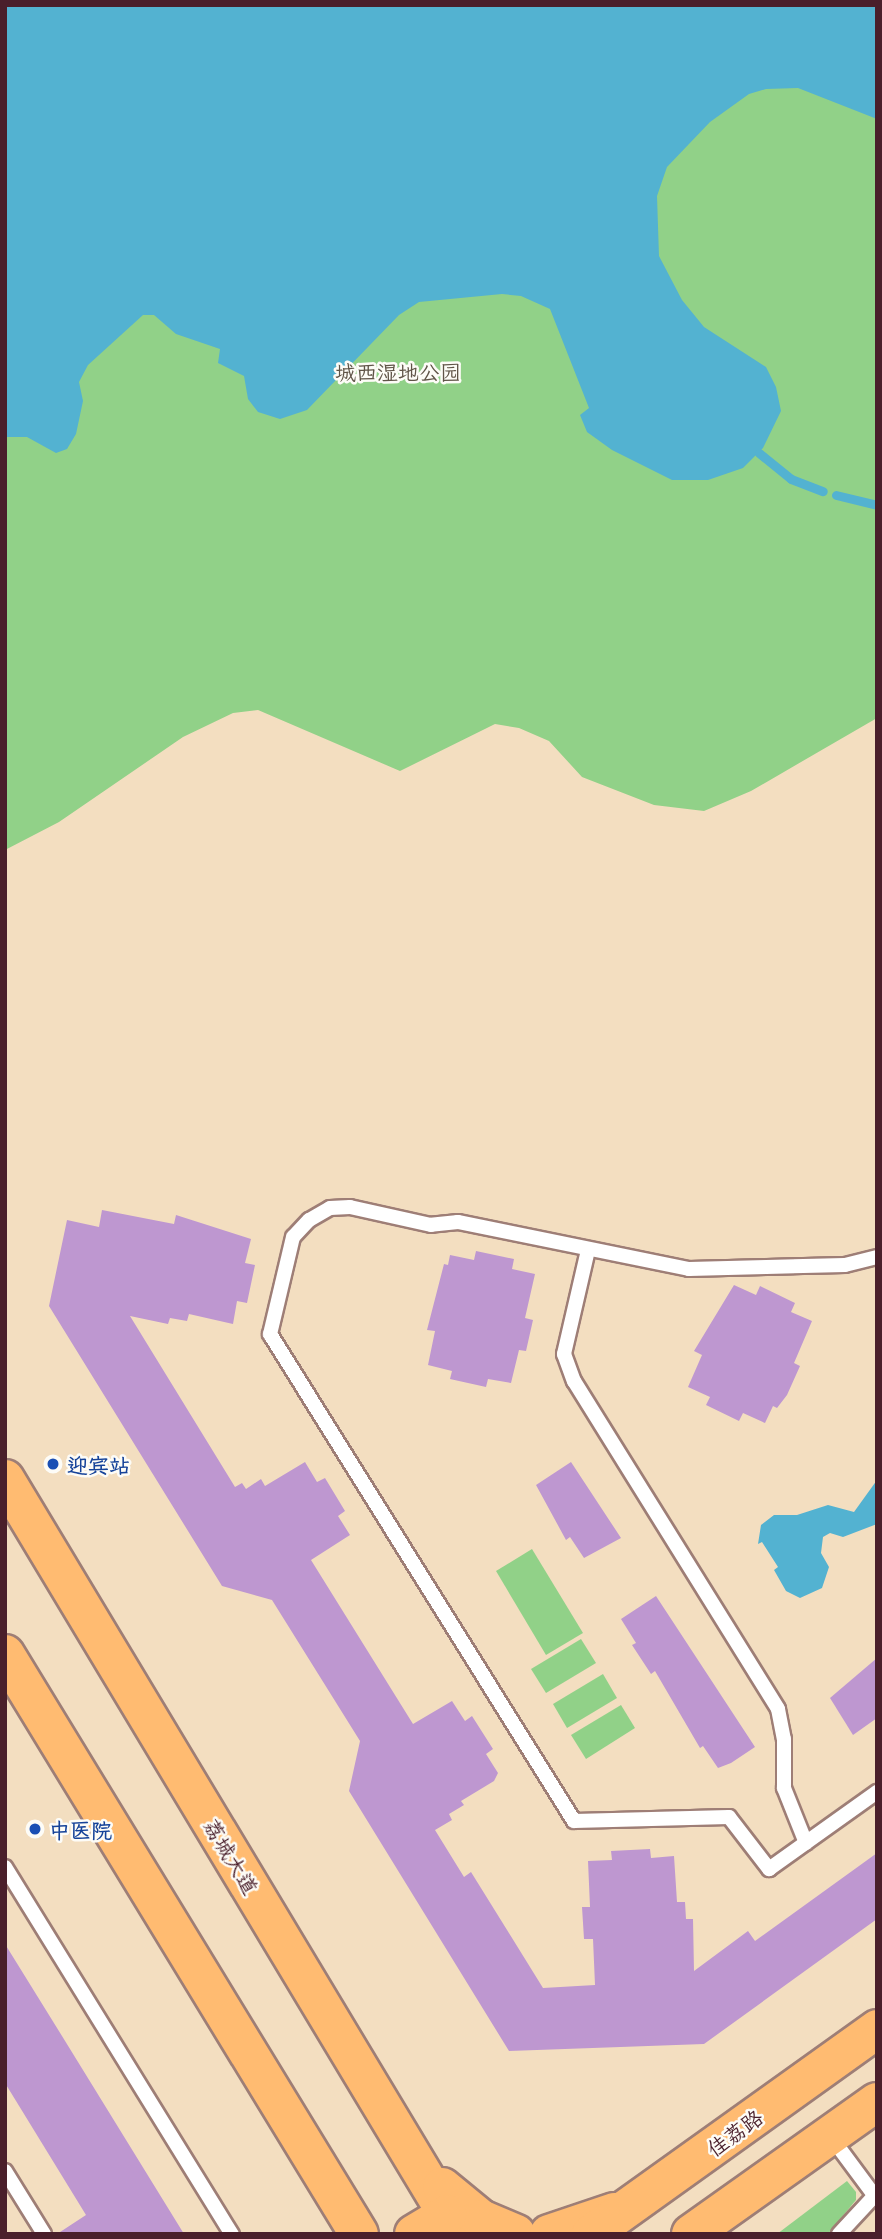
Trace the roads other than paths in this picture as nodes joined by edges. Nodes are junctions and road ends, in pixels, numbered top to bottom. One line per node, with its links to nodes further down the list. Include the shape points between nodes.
1 (588, 1250): 2 (lane, via 689,1269 845,1265); 6 (lane, via 564,1353 574,1381 778,1709 784,1739 784,1788); 6 (lane, via 458,1222 431,1225 350,1207 330,1209 309,1220 293,1237 270,1334 574,1821 729,1817 769,1869)
2 (877, 1257)
3 (5, 1479): 11 (main road, 荔城大道)
4 (5, 1654): 14 (main road)
5 (877, 1792): 6 (lane)
6 (806, 1843)
7 (5, 1867): 20 (lane)
8 (877, 2029): 12 (main road, 佳荔路)
9 (877, 2102): 10 (main road)
10 (830, 2135): 15 (lane); 17 (main road)
11 (415, 2160): 18 (main road, 荔城大道); 24 (main road, via 481,2219)
12 (694, 2160): 16 (main road, 佳荔路); 17 (main road)
13 (5, 2171): 19 (lane)
14 (331, 2189): 21 (main road); 22 (main road)
15 (875, 2194): 28 (lane)
16 (632, 2204): 25 (main road); 26 (main road, 佳荔路)
17 (729, 2206): 27 (main road)
18 (453, 2224): 23 (main road)
19 (44, 2234)
20 (232, 2234)
21 (348, 2234)
22 (359, 2234)
23 (414, 2234)
24 (516, 2234)
25 (549, 2234)
26 (591, 2234)
27 (691, 2234)
28 (839, 2234)

